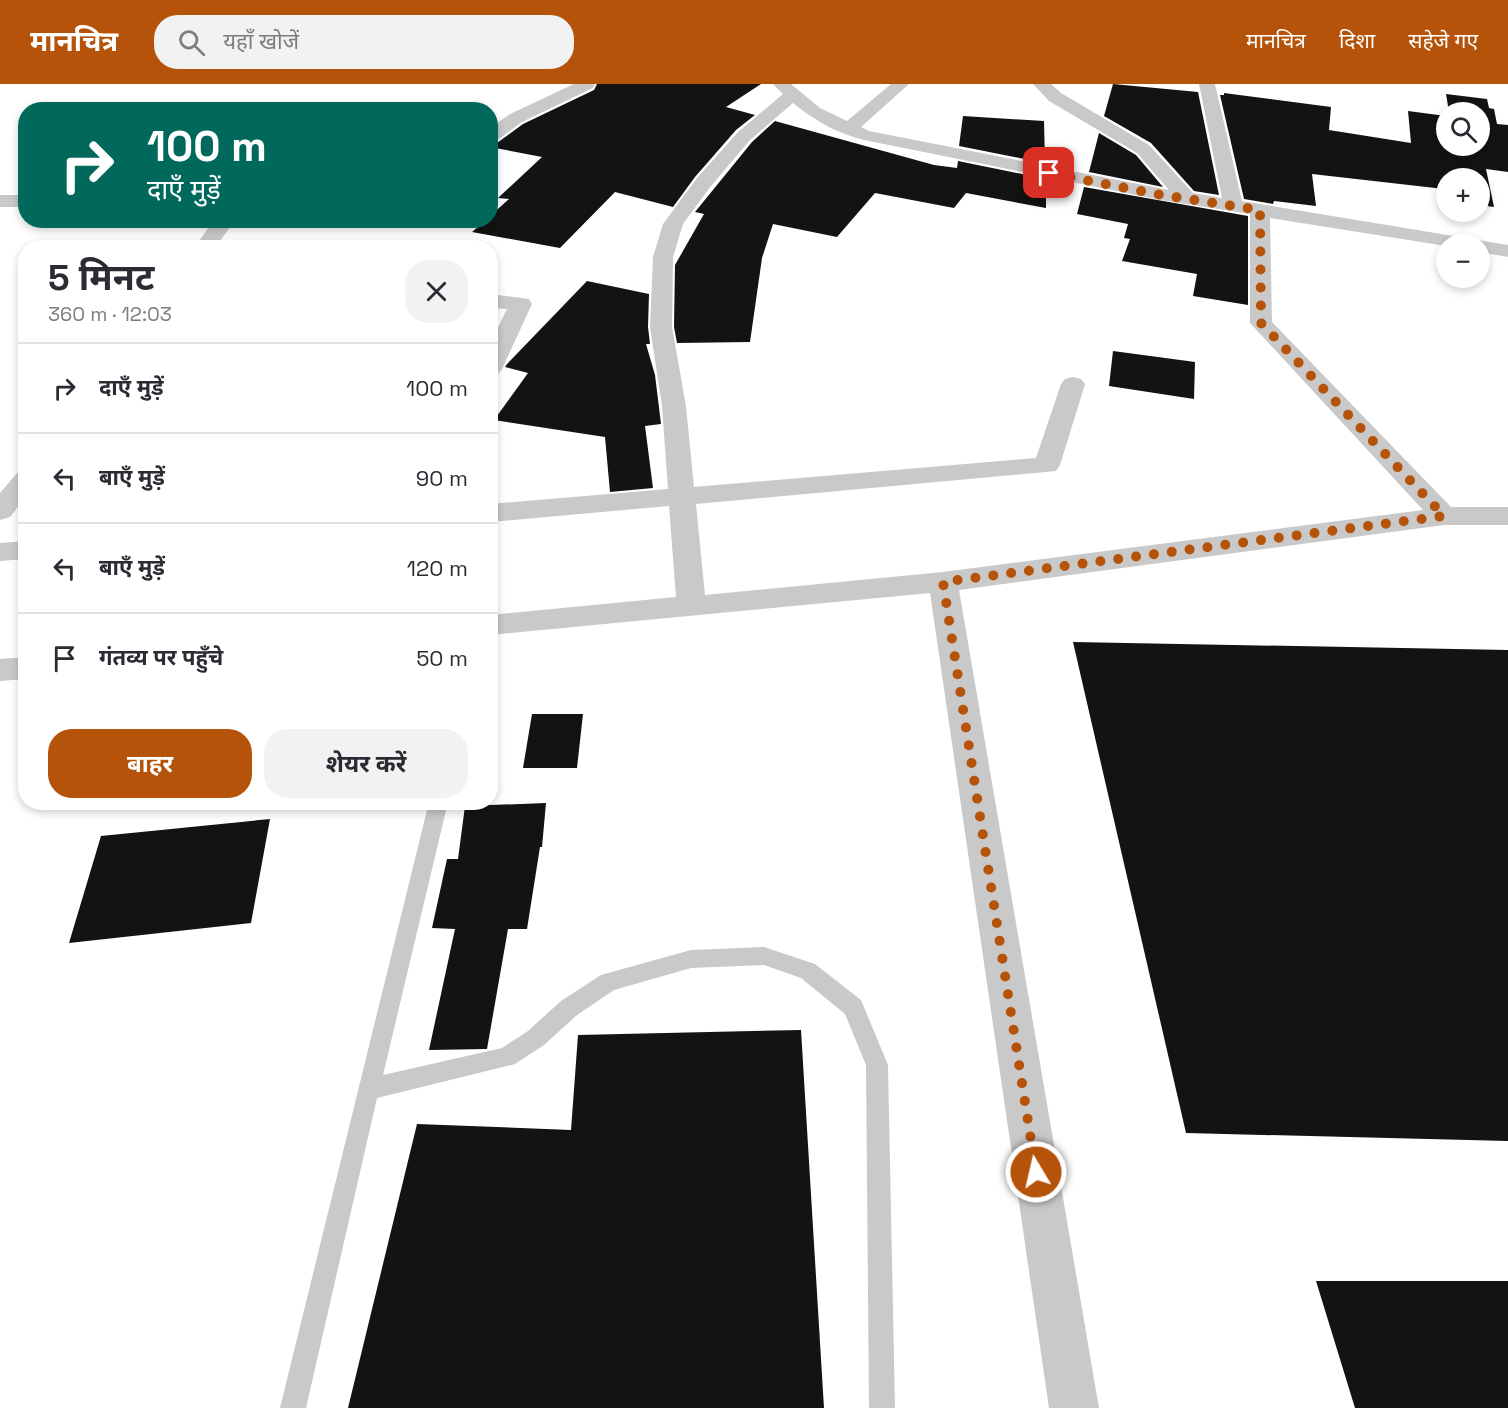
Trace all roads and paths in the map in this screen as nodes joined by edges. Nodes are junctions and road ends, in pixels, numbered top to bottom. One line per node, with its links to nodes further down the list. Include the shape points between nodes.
1 (587, 84): 7 (street, via 516,118)
2 (901, 84): 6 (street)
3 (1041, 84): 8 (street, via 1055,97 1143,149)
4 (1207, 84): 11 (street)
5 (787, 89): 6 (street, via 814,112); 20 (street, via 704,182 673,224 663,258 661,327 674,406)
6 (848, 129): 8 (street)
7 (498, 131)
8 (1187, 198): 11 (street)
9 (0, 201): 10 (street)
10 (18, 201)
11 (1233, 206): 12 (street)
12 (1260, 210): 13 (street); 23 (street, via 1261,323)
13 (1436, 238)
14 (1490, 248): 15 (street)
15 (1508, 251)
16 (498, 302): 17 (street, via 521,304)
17 (498, 352)
18 (1073, 384): 20 (street, via 1047,465)
19 (18, 489): 21 (street)
20 (682, 497): 22 (street); 28 (street)
21 (0, 511)
22 (498, 512)
23 (1444, 516): 24 (street); 27 (street)
24 (1502, 520)
25 (18, 551): 26 (street)
26 (0, 552)
27 (943, 582): 28 (street); 34 (street)
28 (691, 606): 29 (street)
29 (498, 624)
30 (438, 810): 31 (lane)
31 (368, 1089): 32 (lane); 33 (lane, via 507,1057 608,982 691,959 764,956 808,971 853,1007 877,1065)
32 (293, 1408)
33 (882, 1408)
34 (1074, 1408)

